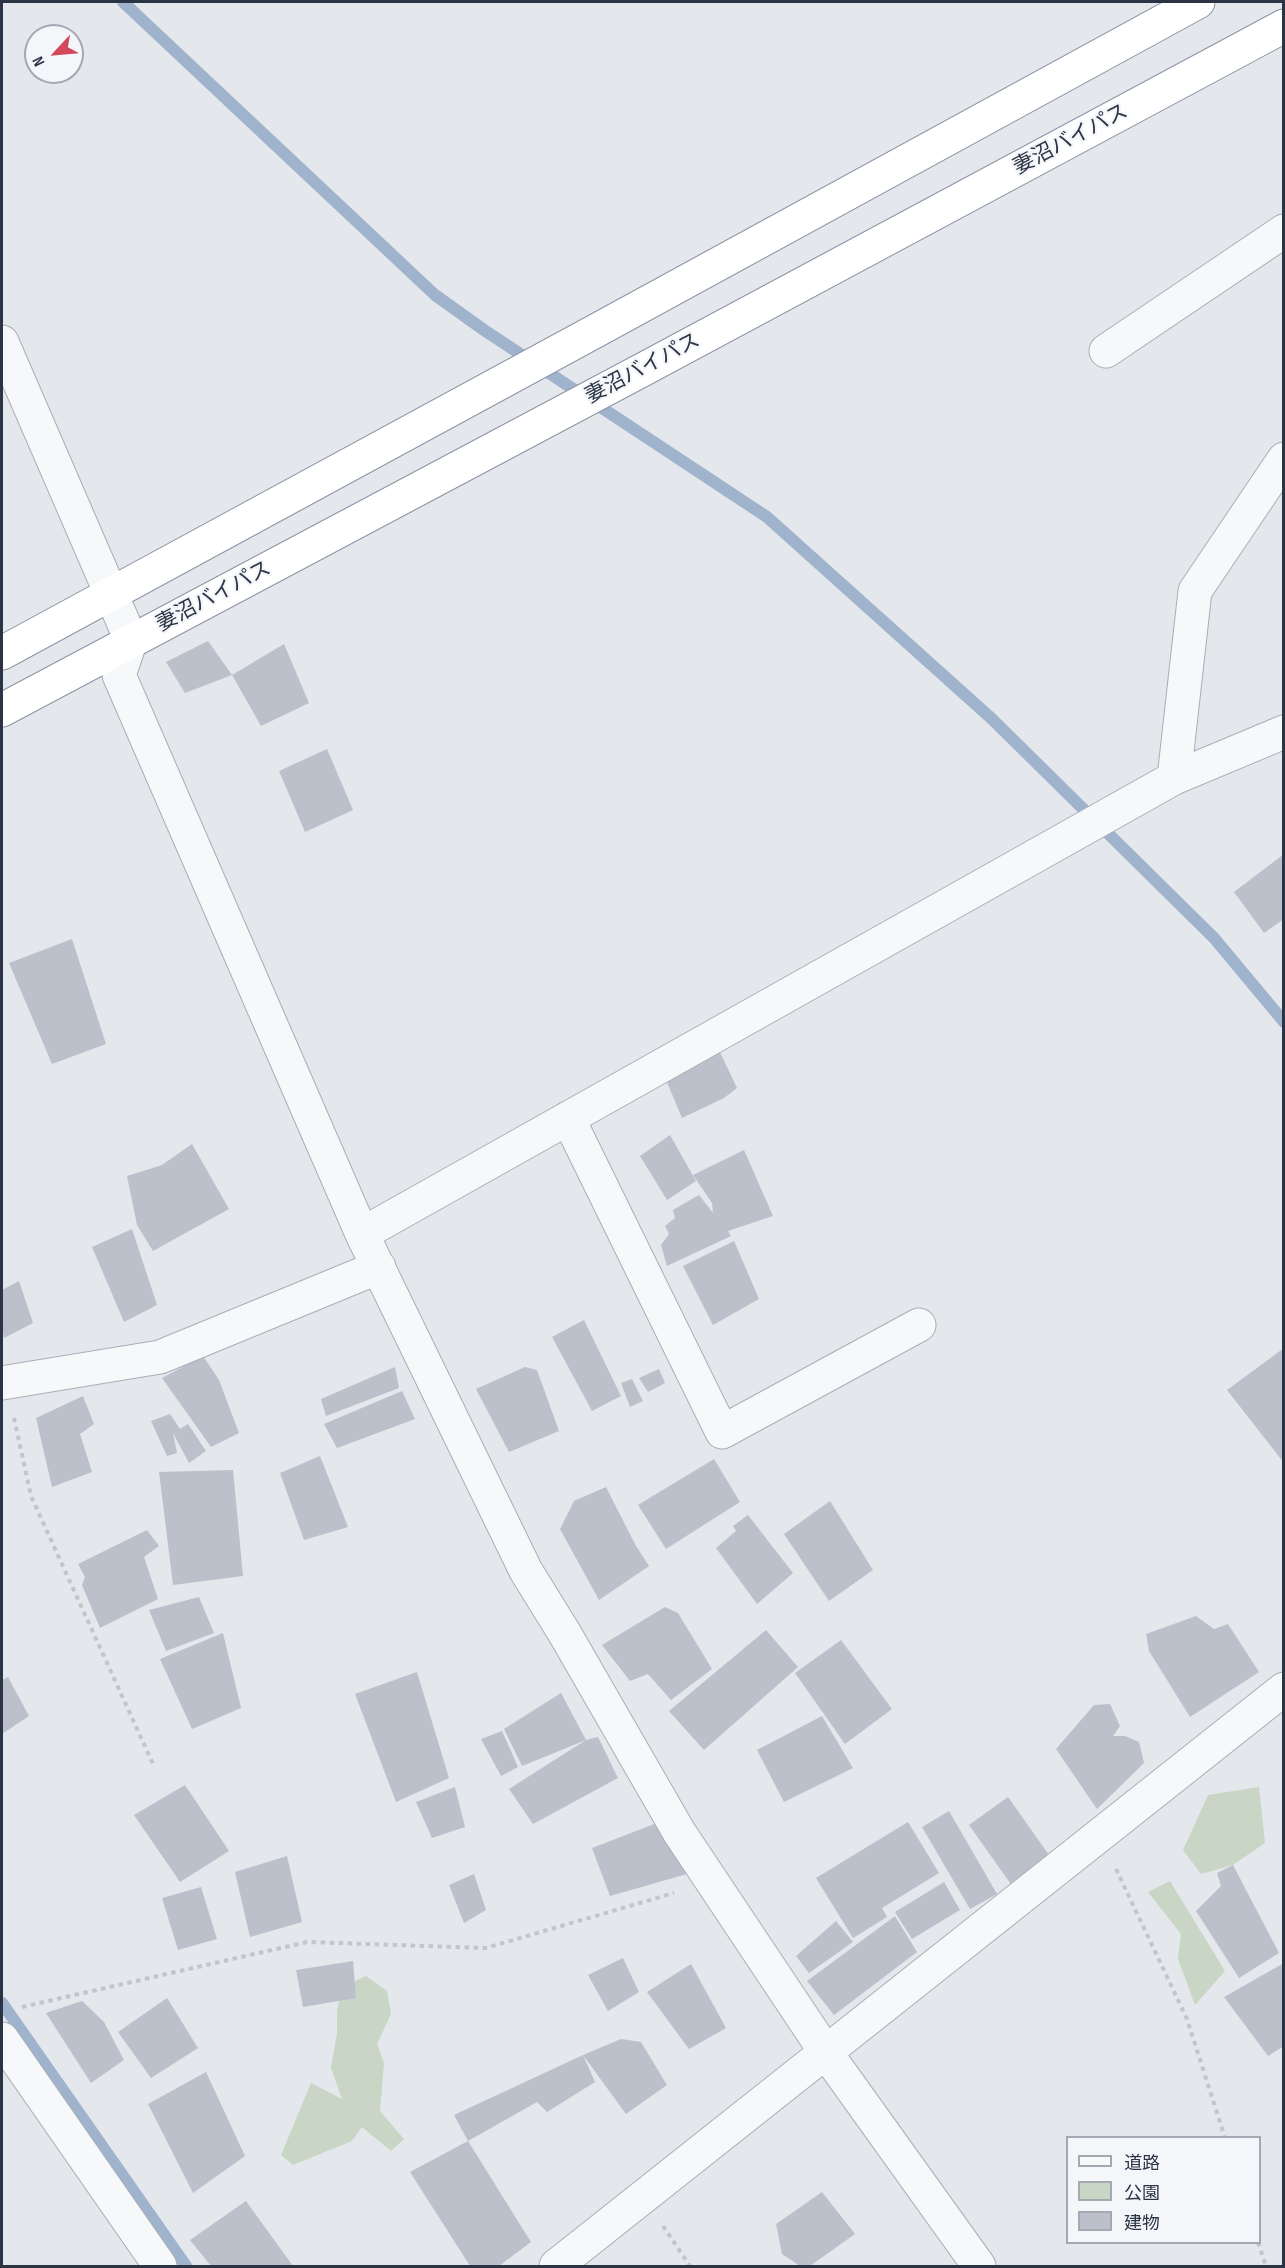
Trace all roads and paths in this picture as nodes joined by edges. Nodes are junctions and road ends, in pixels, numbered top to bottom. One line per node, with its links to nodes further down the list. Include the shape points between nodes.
1 (1198, 2): 7 (highway)
2 (1284, 26): 8 (highway, 妻沼バイパス)
3 (1284, 231): 5 (street)
4 (2, 342): 7 (street)
5 (1106, 351)
6 (1284, 459): 12 (street, via 1195,591)
7 (110, 594): 8 (street); 9 (highway)
8 (131, 640): 10 (highway, 妻沼バイパス); 14 (street, via 119,675)
9 (2, 653)
10 (2, 710)
11 (1284, 732): 12 (street)
12 (1174, 778): 13 (street)
13 (568, 1118): 14 (street); 16 (street, via 722,1432)
14 (362, 1234): 15 (street)
15 (378, 1267): 17 (street, via 160,1357); 21 (street, via 526,1571)
16 (919, 1326)
17 (4, 1382): 19 (path, via 31,1496)
18 (1284, 1689): 20 (street)
19 (153, 1764)
20 (1101, 1836): 23 (street); 24 (path, via 1187,2019)
21 (712, 1882): 22 (path, via 486,1948 307,1942); 23 (street)
22 (7, 2024): 27 (street)
23 (827, 2054): 25 (street); 30 (street)
24 (1224, 2136)
25 (644, 2198): 28 (street); 29 (path)
26 (1259, 2244): 31 (path)
27 (160, 2266)
28 (556, 2266)
29 (690, 2266)
30 (979, 2266)
31 (1266, 2266)

